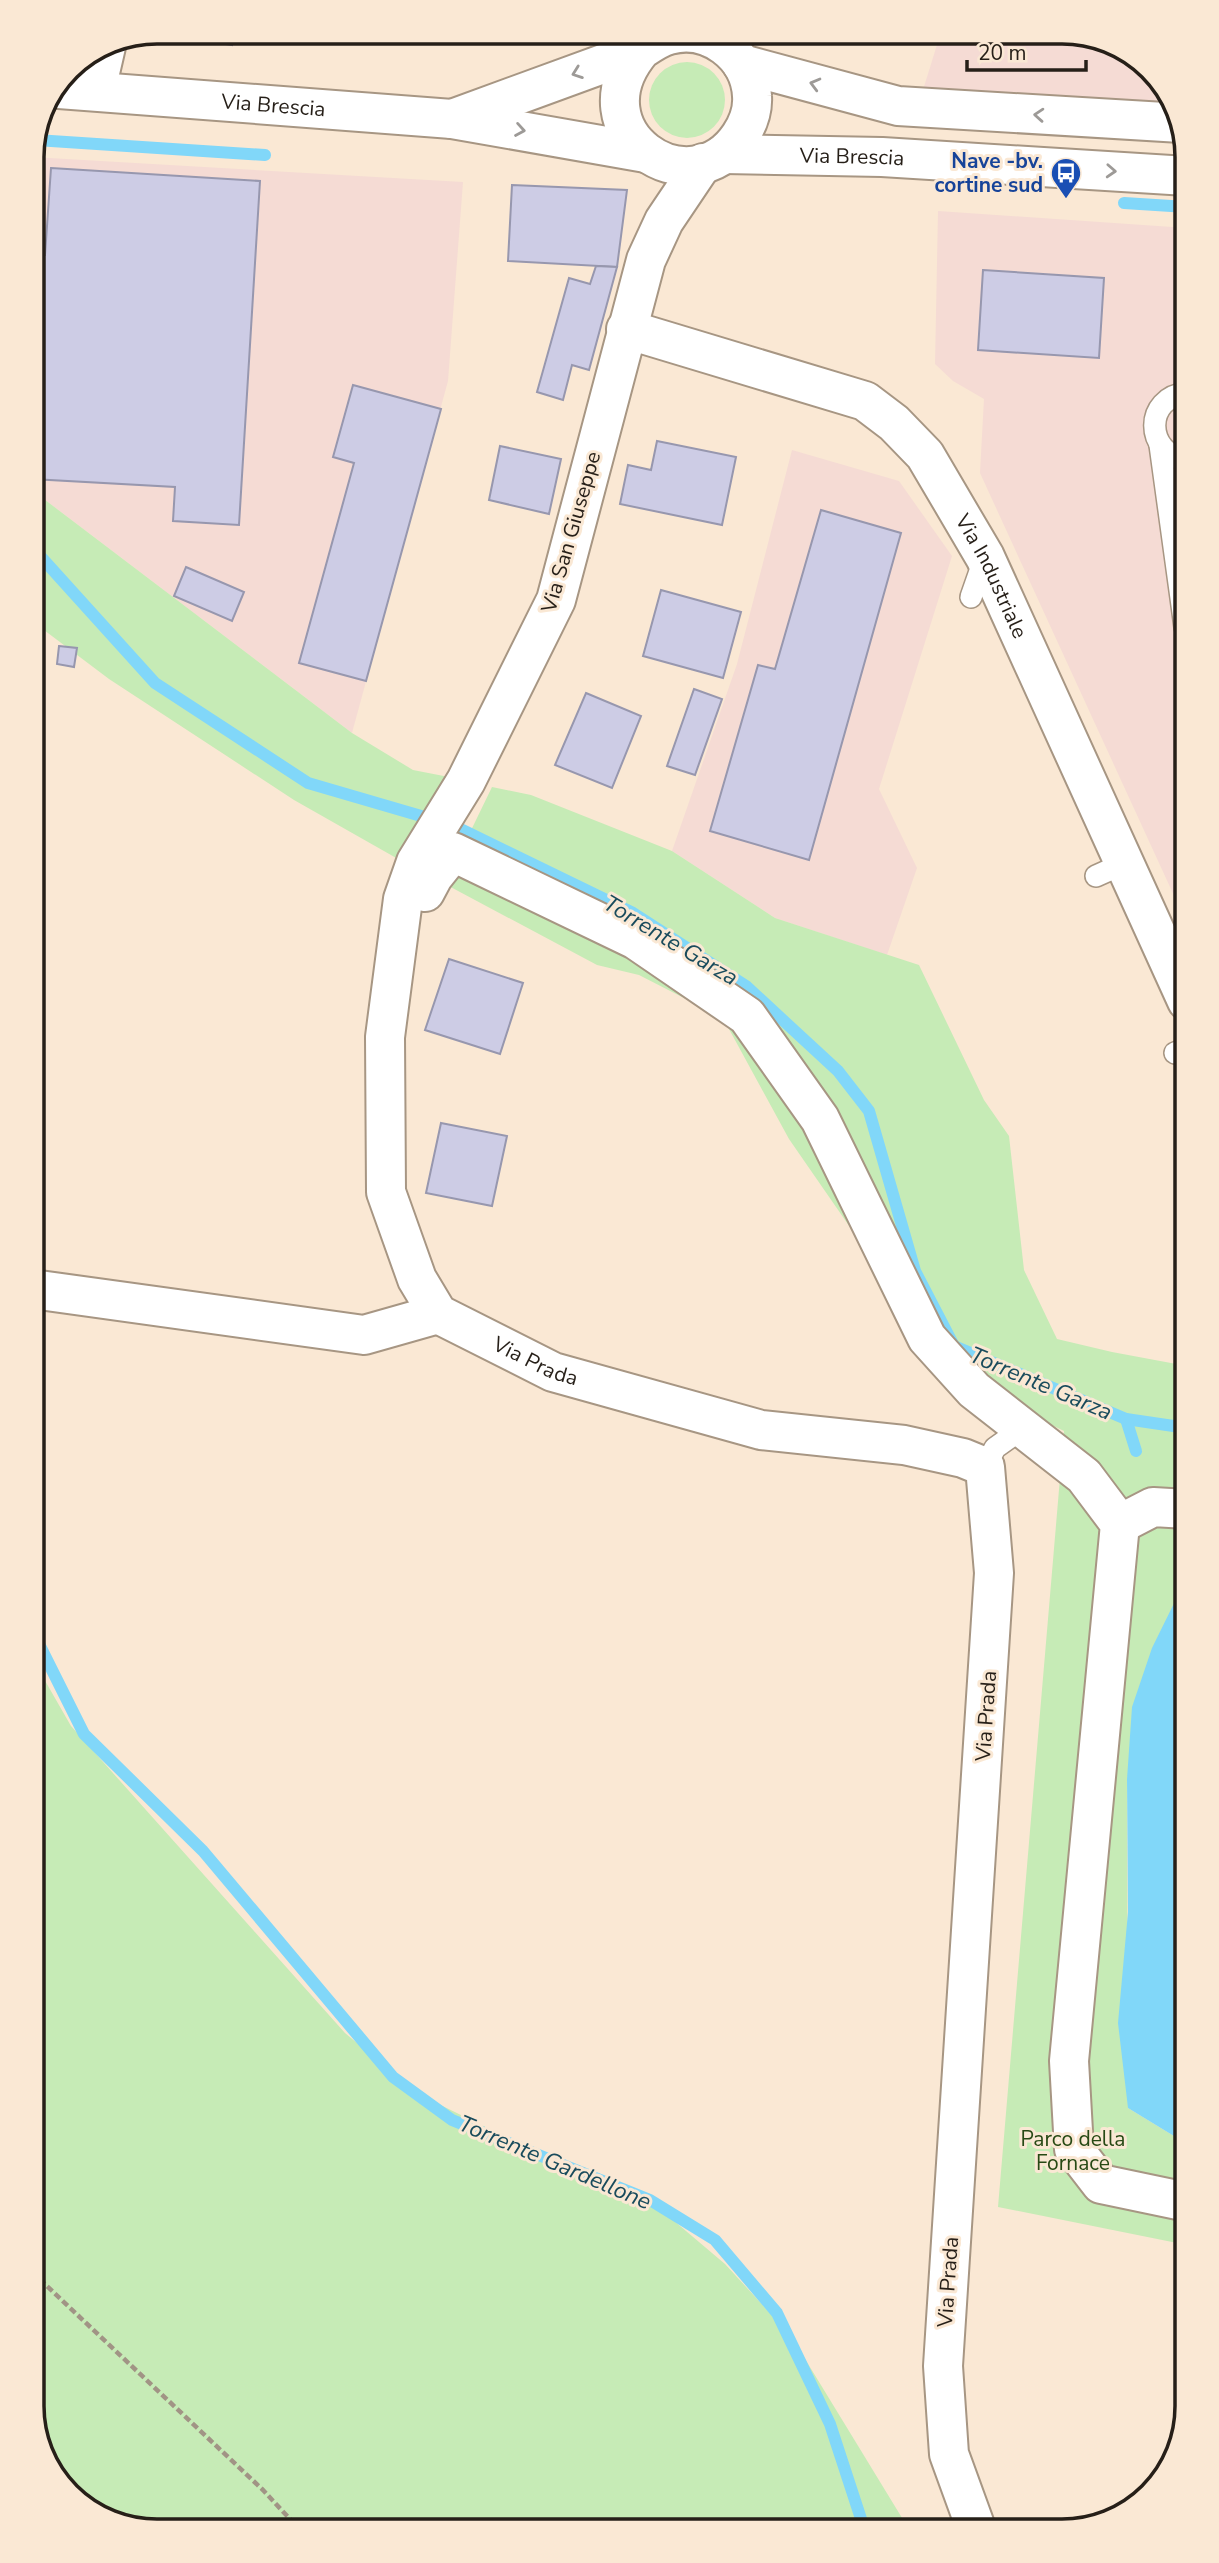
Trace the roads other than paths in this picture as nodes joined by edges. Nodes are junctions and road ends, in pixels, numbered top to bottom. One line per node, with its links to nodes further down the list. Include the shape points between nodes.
1 (644, 44): 6 (street, Via Brescia, one-way to 6)
2 (649, 44): 8 (street, via 630,63 619,102 634,141)
3 (735, 51): 7 (street, Via Brescia, one-way to 3, via 898,106); 9 (street, via 749,79 751,113 736,142)
4 (94, 64): 5 (street, Via Brescia)
5 (78, 89): 6 (street, Via Brescia)
6 (452, 119): 8 (street, Via Brescia, one-way to 8)
7 (1169, 122)
8 (653, 157): 9 (street, Via Brescia, via 676,165); 11 (street, Via San Giuseppe)
9 (714, 158): 10 (street, Via Brescia, one-way to 10, via 881,158); 11 (street, Via San Giuseppe)
10 (1175, 175)
11 (664, 221): 12 (street, Via San Giuseppe, via 646,260)
12 (626, 329): 17 (street, Via Industriale, via 865,401 925,455); 19 (street, Via San Giuseppe, via 556,600 466,781 416,862)
13 (1175, 397): 14 (lane, via 1158,411 1154,426)
14 (1160, 445): 15 (lane); 16 (lane)
15 (1175, 457)
16 (1175, 554)
17 (985, 557): 18 (lane); 20 (street, Via Industriale, via 1110,870)
18 (971, 597)
19 (403, 899): 22 (street, via 385,1037 386,1192 417,1279); 26 (street, via 424,893 453,852 636,940 747,1016 820,1119 928,1338 974,1390 1084,1476)
20 (1175, 979)
21 (44, 1291): 22 (street, via 364,1335)
22 (438, 1314): 24 (street, Via Prada, via 553,1372 605,1387 761,1430 904,1445)
23 (1009, 1438): 24 (lane, via 995,1448)
24 (985, 1467): 28 (street, Via Prada, via 994,1573 943,2366 949,2454)
25 (1175, 1509): 26 (street, via 1153,1507)
26 (1120, 1524): 27 (street, via 1069,2062 1074,2149 1101,2184)
27 (1175, 2199)
28 (972, 2519)

